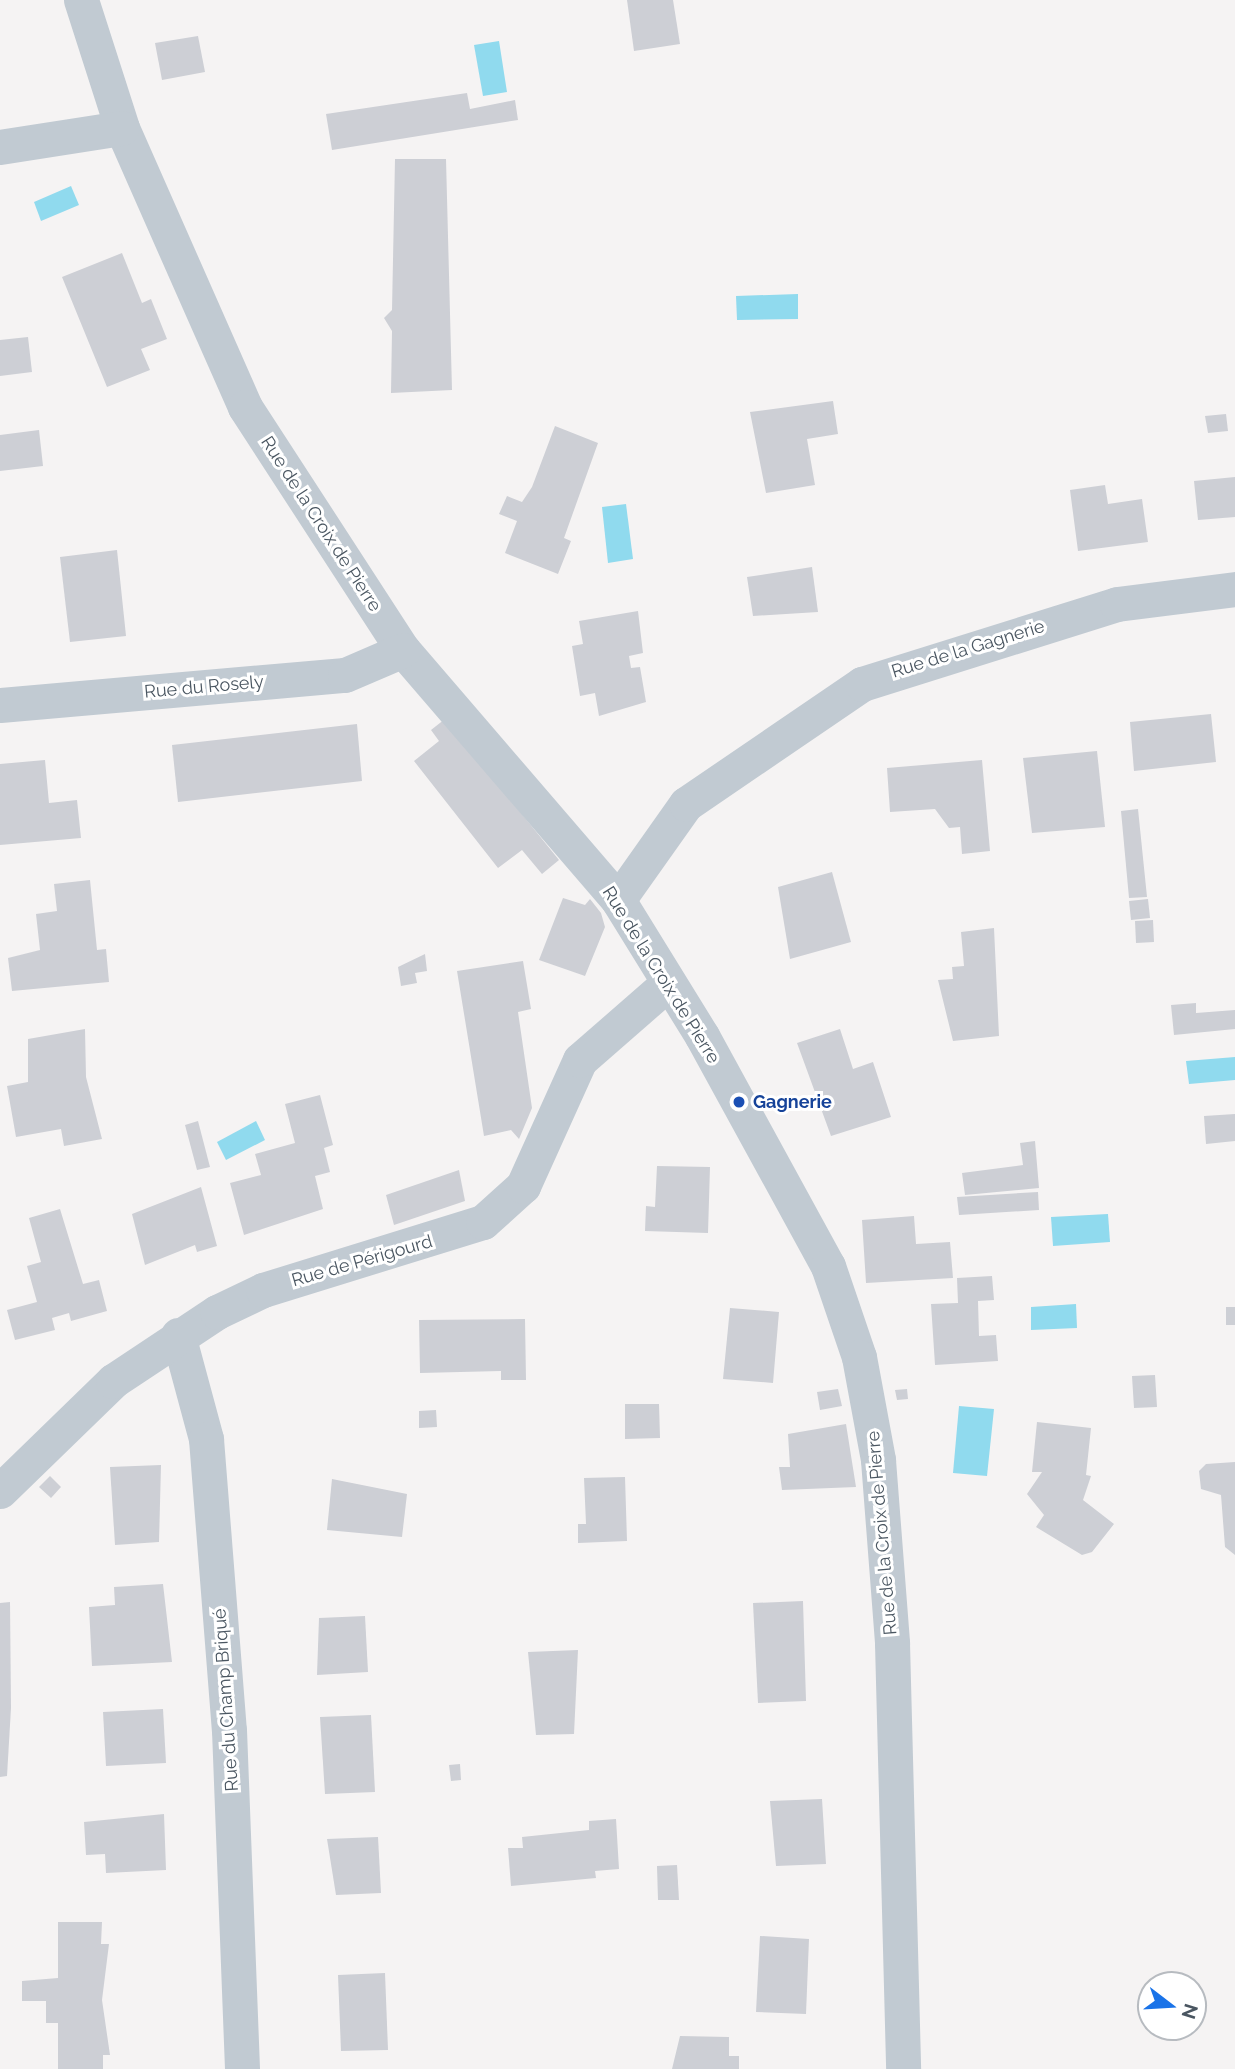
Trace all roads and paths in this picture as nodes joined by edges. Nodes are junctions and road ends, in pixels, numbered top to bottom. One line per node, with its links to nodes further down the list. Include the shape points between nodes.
1 (81, 0): 2 (street, Rue de la Croix de Pierre)
2 (122, 128): 3 (street); 5 (street, Rue de la Croix de Pierre, via 245,407)
3 (0, 147)
4 (1235, 589): 7 (street, Rue de la Gagnerie, via 1117,604 862,684 686,804)
5 (403, 650): 6 (street, Rue du Rosely, via 345,675); 7 (street, Rue de la Croix de Pierre)
6 (0, 705)
7 (618, 900): 8 (street, Rue de la Croix de Pierre)
8 (667, 985): 9 (street, Rue de Périgourd, via 580,1060 523,1186 483,1222 263,1290); 12 (street, Rue de la Croix de Pierre, via 828,1266 859,1357 878,1460 892,1643)
9 (178, 1335): 10 (street, Rue de Périgourd, via 113,1381); 11 (street, Rue du Champ Briqué, via 206,1439 229,1730)
10 (0, 1491)
11 (242, 2069)
12 (903, 2069)

